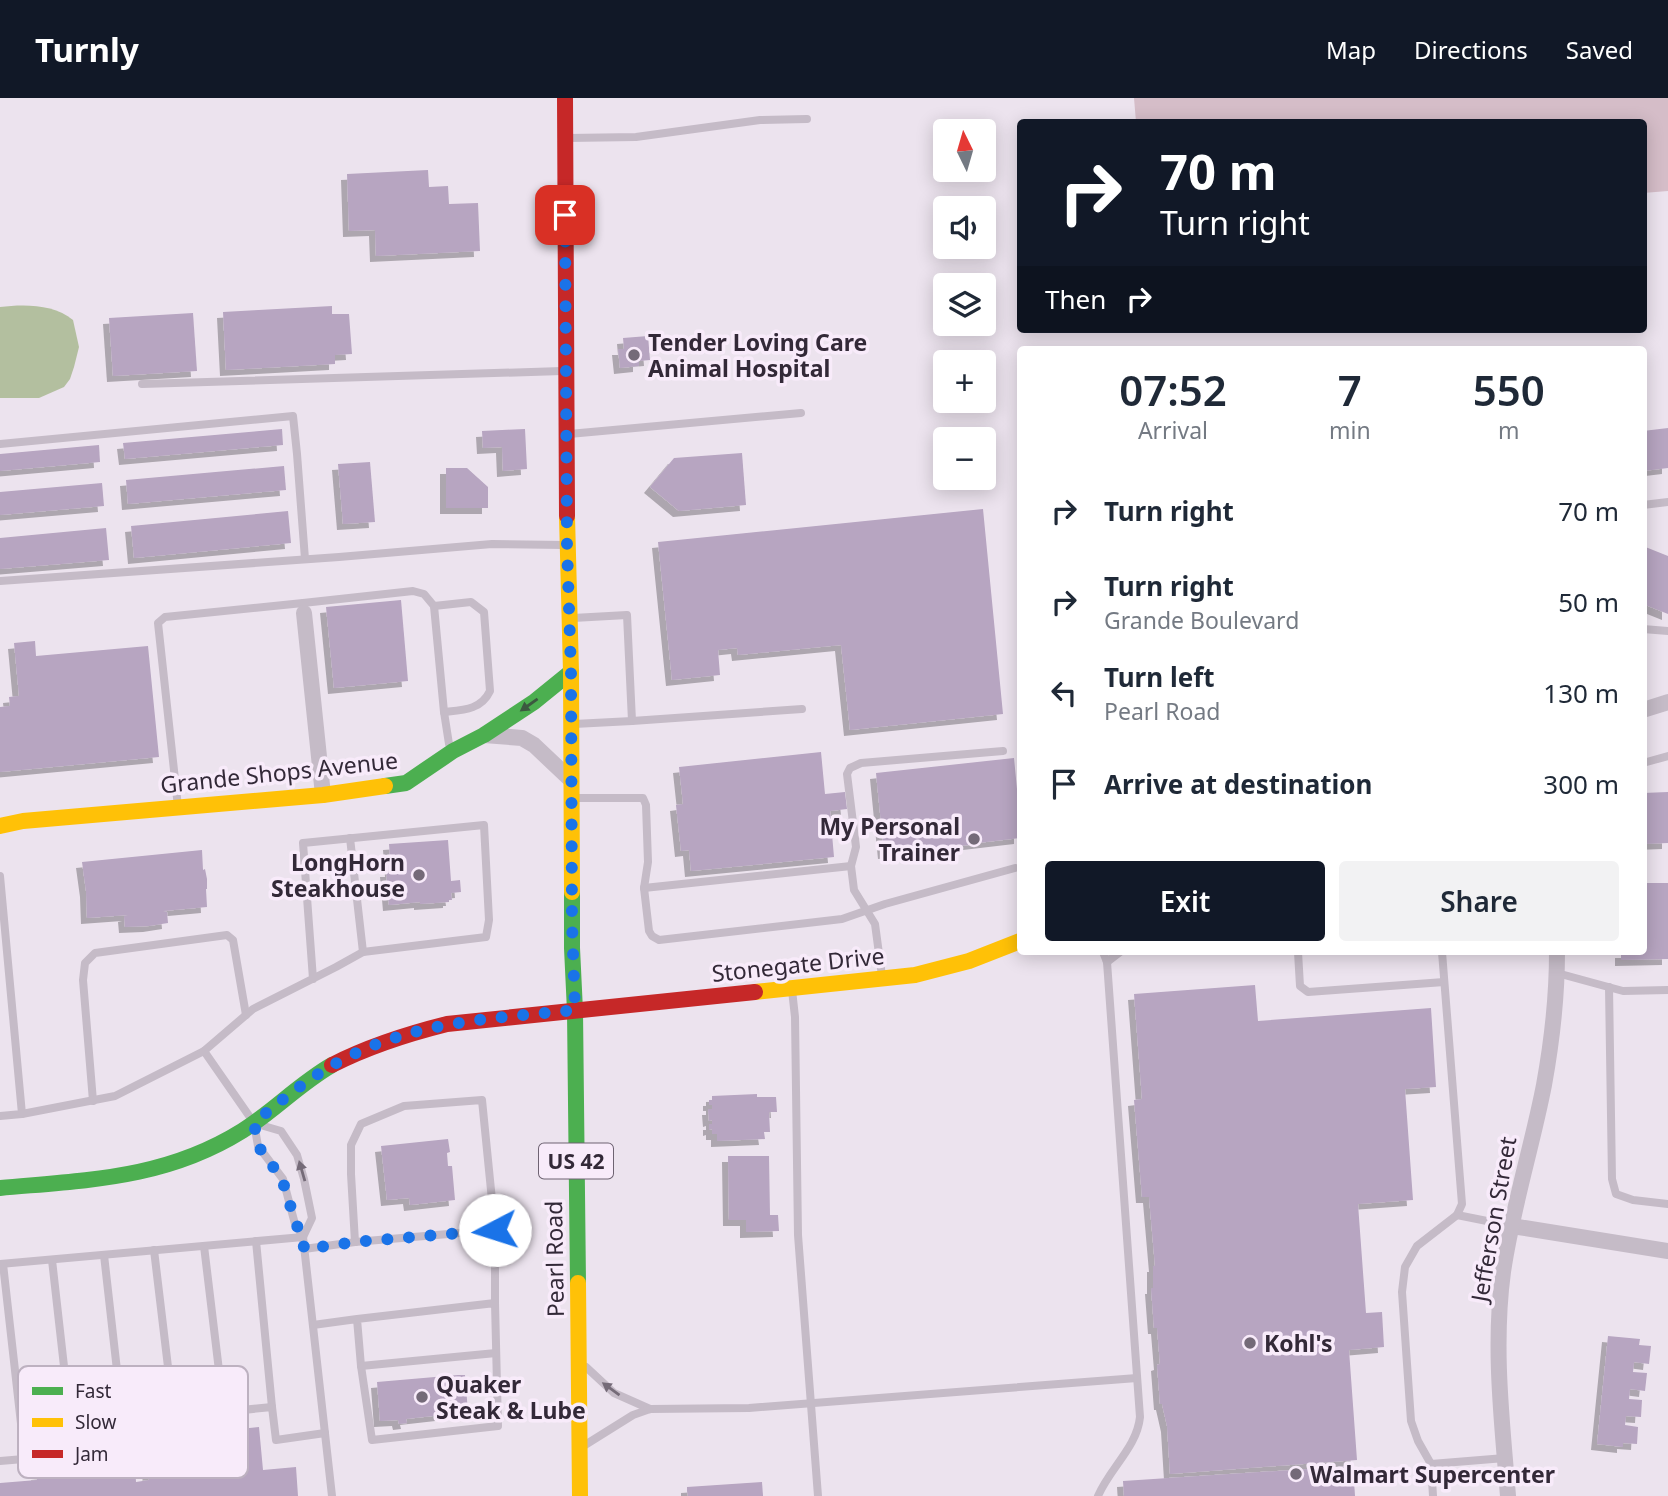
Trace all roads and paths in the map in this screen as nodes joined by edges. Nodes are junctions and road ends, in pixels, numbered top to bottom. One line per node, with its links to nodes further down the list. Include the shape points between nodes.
1 (565, 98): 3 (street, Pearl Road / US 42)
2 (807, 119): 3 (lane, via 760,120 636,137)
3 (565, 138): 4 (street, Pearl Road / US 42)
4 (565, 371): 5 (lane); 7 (street, Pearl Road / US 42)
5 (142, 384)
6 (801, 413): 7 (lane)
7 (566, 435): 11 (street, Pearl Road / US 42)
8 (0, 444): 12 (lane, via 293,416)
9 (1668, 502): 10 (lane)
10 (1647, 505)
11 (567, 545): 12 (lane, via 492,544); 16 (street, Pearl Road / US 42)
12 (305, 559): 13 (lane)
13 (0, 581)
14 (434, 606): 15 (lane, via 424,594 413,591); 23 (lane); 23 (lane, via 471,602 484,612 490,691 470,709)
15 (304, 608): 32 (street); 34 (lane, via 165,617 159,623)
16 (570, 619): 19 (street, Pearl Road / US 42); 24 (lane, via 628,615)
17 (1647, 629): 18 (lane)
18 (1668, 631)
19 (571, 672): 25 (street, Pearl Road / US 42); 26 (street, Grande Shops Avenue, one-way to 26)
20 (1668, 702): 22 (street)
21 (802, 709): 24 (lane)
22 (1647, 709)
23 (444, 712): 27 (lane)
24 (632, 721): 25 (lane)
25 (571, 724): 31 (street, Pearl Road / US 42)
26 (484, 735): 27 (street, Grande Shops Avenue); 31 (street, via 522,738)
27 (453, 751): 32 (street, Grande Shops Avenue, via 406,783)
28 (1003, 751): 37 (lane, via 850,768 856,847)
29 (1668, 756): 30 (lane)
30 (1647, 762)
31 (571, 780): 33 (street, Pearl Road / US 42)
32 (323, 795): 34 (street, Grande Shops Avenue)
33 (571, 799): 40 (lane, via 643,798 648,862); 58 (street, Pearl Road / US 42)
34 (178, 807): 35 (street, Grande Shops Avenue)
35 (0, 826)
36 (350, 838): 43 (lane); 43 (lane, via 484,825 486,937); 52 (lane, via 303,843)
37 (852, 866): 40 (lane); 41 (lane, via 854,890)
38 (1015, 868): 41 (lane)
39 (0, 876): 51 (lane)
40 (644, 888): 41 (lane, via 649,931 659,940 842,919)
41 (867, 911): 53 (lane, via 875,924)
42 (1017, 942): 53 (street, Stonegate Drive, via 952,967)
43 (363, 952): 52 (lane)
44 (1105, 955): 49 (lane)
45 (1116, 955): 49 (lane)
46 (1298, 955): 54 (lane, via 1300,986 1308,992)
47 (1442, 955): 54 (lane)
48 (1556, 955): 50 (street, Jefferson Street)
49 (1107, 962): 90 (lane)
50 (1557, 973): 56 (lane); 68 (street, Jefferson Street, via 1543,1087)
51 (5, 976): 62 (lane)
52 (313, 979): 59 (lane)
53 (882, 979): 55 (street, Stonegate Drive)
54 (1444, 982): 67 (lane, via 1462,1204)
55 (792, 987): 58 (street, Stonegate Drive); 92 (lane, via 797,1235)
56 (1609, 987): 57 (lane); 66 (lane, via 1616,1194)
57 (1668, 990)
58 (575, 1010): 64 (street, Stonegate Drive, via 447,1024 381,1042 313,1077); 84 (street, Pearl Road / US 42)
59 (246, 1015): 60 (lane); 61 (lane, via 233,940 227,935 94,953 85,963 83,980)
60 (204, 1051): 61 (lane, via 115,1096); 64 (lane)
61 (93, 1101): 62 (lane)
62 (22, 1114): 63 (lane)
63 (0, 1116)
64 (254, 1123): 65 (street, Stonegate Drive, via 196,1155 132,1174); 70 (lane, via 258,1146 282,1179); 70 (lane, one-way to 64, via 312,1218 297,1155 281,1131)
65 (0, 1188)
66 (1668, 1204)
67 (1457, 1215): 68 (lane); 101 (lane, via 1417,1247 1405,1267 1402,1292 1411,1421)
68 (1512, 1226): 76 (street); 98 (street, Jefferson Street, via 1498,1326)
69 (495, 1230): 72 (lane); 72 (lane, via 482,1100 404,1106 361,1124 351,1145); 80 (lane)
70 (303, 1237): 71 (lane); 74 (lane)
71 (256, 1241): 73 (lane); 93 (lane)
72 (355, 1242): 74 (lane)
73 (204, 1246): 75 (lane); 88 (lane)
74 (304, 1249): 82 (lane)
75 (154, 1250): 77 (lane); 87 (lane)
76 (1668, 1251)
77 (104, 1255): 78 (lane); 86 (lane)
78 (52, 1260): 79 (lane); 85 (lane)
79 (1, 1264): 91 (lane)
80 (495, 1303): 81 (lane); 83 (lane)
81 (357, 1319): 82 (lane); 89 (lane)
82 (313, 1325): 96 (lane)
83 (496, 1353): 89 (lane); 89 (lane, via 498,1426 372,1440)
84 (578, 1360): 94 (lane, one-way to 84, via 614,1393); 97 (street, Pearl Road / US 42)
85 (64, 1366)
86 (117, 1366)
87 (168, 1366)
88 (218, 1366)
89 (361, 1366)
90 (1137, 1378): 92 (lane); 105 (lane, via 1139,1429)
91 (18, 1402)
92 (810, 1402): 94 (lane); 104 (lane)
93 (272, 1407): 95 (lane); 96 (lane, via 276,1440)
94 (650, 1409): 97 (lane)
95 (248, 1410)
96 (325, 1433): 102 (lane)
97 (579, 1449): 103 (street, Pearl Road / US 42)
98 (1504, 1458): 101 (lane); 107 (street, Jefferson Street)
99 (18, 1460): 100 (lane)
100 (0, 1461)
101 (1431, 1464): 106 (lane)
102 (332, 1496)
103 (580, 1496)
104 (818, 1496)
105 (1098, 1496)
106 (1433, 1496)
107 (1508, 1496)

